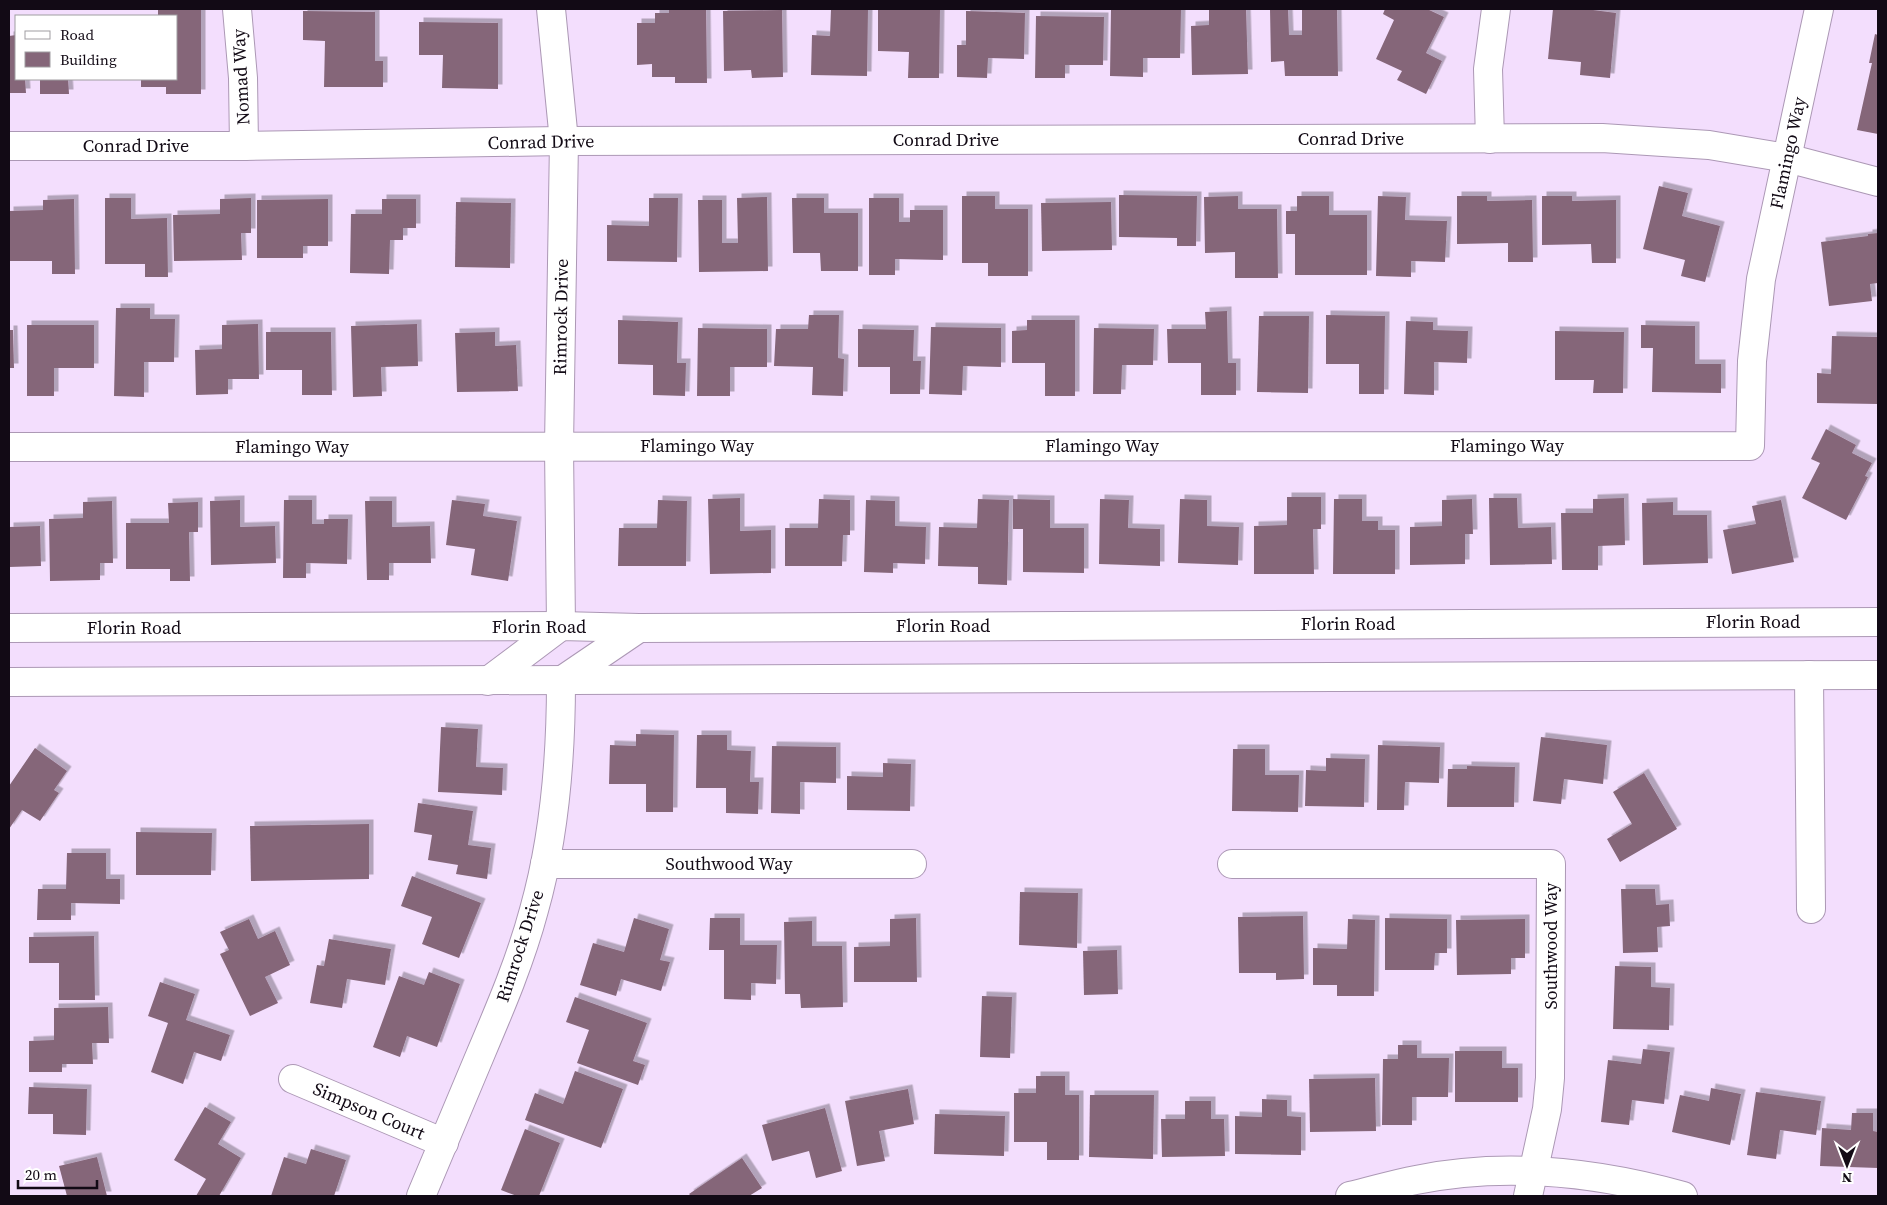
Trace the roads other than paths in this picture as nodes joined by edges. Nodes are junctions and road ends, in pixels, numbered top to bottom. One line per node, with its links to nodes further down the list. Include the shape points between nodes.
1 (237, 9): 8 (street, Nomad Way)
2 (551, 9): 6 (street, Rimrock Drive)
3 (1496, 9): 5 (street, via 1488,69)
4 (1819, 9): 9 (street, Flamingo Way)
5 (1490, 139): 6 (street, Conrad Drive); 9 (street, Conrad Drive, via 1602,138 1709,145)
6 (564, 141): 8 (street, Conrad Drive); 11 (street, Rimrock Drive)
7 (9, 146): 8 (street, Conrad Drive)
8 (244, 146)
9 (1788, 158): 10 (street, Conrad Drive); 11 (street, Flamingo Way, via 1761,279 1752,361 1750,446)
10 (1878, 182)
11 (559, 446): 12 (street, Flamingo Way); 14 (street, Rimrock Drive)
12 (9, 447)
13 (1878, 622): 16 (street, Florin Road)
14 (561, 626): 15 (street, Florin Road); 16 (street, Florin Road); 19 (street)
15 (9, 628)
16 (639, 628): 20 (street)
17 (1809, 675): 18 (street); 20 (street); 25 (street)
18 (1878, 675)
19 (488, 681): 20 (street); 21 (street)
20 (561, 681): 22 (street, Rimrock Drive, via 555,802)
21 (9, 682)
22 (545, 864): 23 (street, Southwood Way); 27 (street, Rimrock Drive, via 534,911 508,990)
23 (912, 864)
24 (1232, 864): 28 (street, Southwood Way, via 1552,864 1550,1078 1547,1110)
25 (1811, 909)
26 (293, 1079): 27 (street, Simpson Court)
27 (444, 1143): 29 (street, Rimrock Drive)
28 (1531, 1184): 30 (street, via 1476,1172 1417,1179); 31 (street, via 1584,1175)
29 (421, 1196)
30 (1350, 1196)
31 (1683, 1196)

